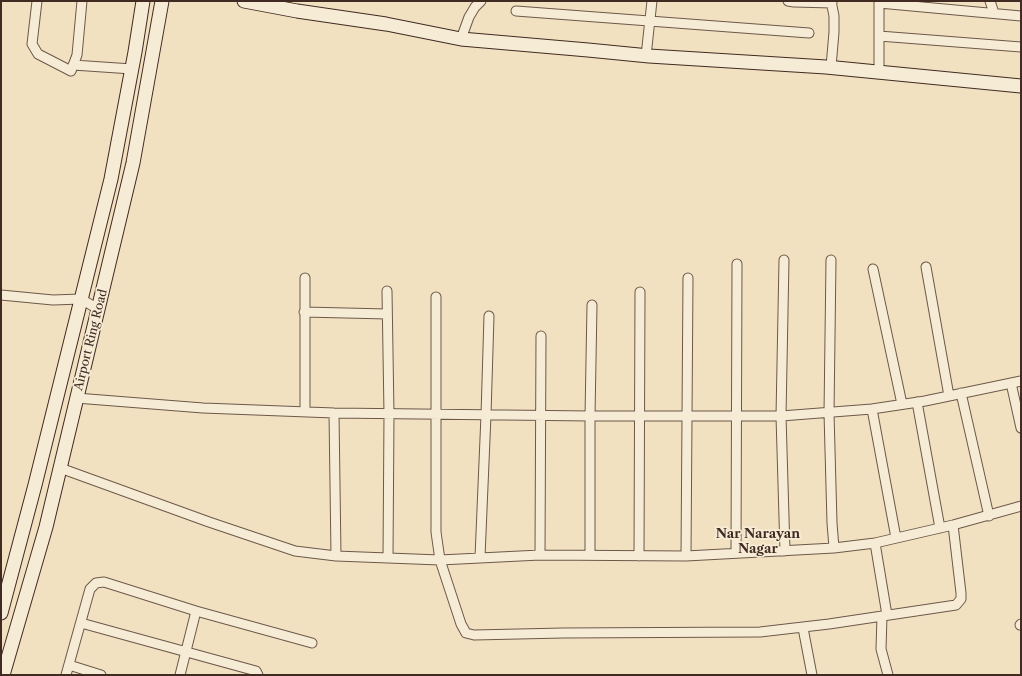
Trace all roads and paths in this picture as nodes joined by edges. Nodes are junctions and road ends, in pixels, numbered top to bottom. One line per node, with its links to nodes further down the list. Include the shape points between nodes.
1 (37, 1): 21 (street, via 32,44 38,54 71,71)
2 (82, 1): 21 (street)
3 (143, 1): 23 (main road, Airport Ring Road)
4 (162, 1): 39 (main road, Airport Ring Road, via 134,163)
5 (244, 1): 18 (main road)
6 (481, 1): 18 (street, via 474,7)
7 (652, 1): 15 (street)
8 (788, 1): 10 (street)
9 (990, 1): 13 (street)
10 (832, 2): 22 (street, via 834,32)
11 (879, 2): 13 (street); 17 (street)
12 (516, 11): 15 (street)
13 (994, 14): 14 (street)
14 (1021, 16)
15 (650, 20): 16 (street); 20 (street)
16 (809, 33)
17 (879, 36): 19 (street); 24 (street)
18 (460, 39): 20 (main road)
19 (1021, 47)
20 (646, 56): 22 (main road)
21 (74, 64): 23 (street)
22 (831, 67): 24 (main road)
23 (132, 70): 37 (main road, Airport Ring Road, via 111,179)
24 (878, 71): 25 (main road)
25 (1021, 86)
26 (784, 260): 62 (street)
27 (830, 260): 53 (street)
28 (737, 264): 58 (street)
29 (926, 267): 47 (street)
30 (873, 269): 50 (street)
31 (304, 278): 40 (street)
32 (688, 278): 63 (street)
33 (387, 291): 41 (street)
34 (640, 292): 61 (street)
35 (1, 295): 37 (street, via 53,300)
36 (436, 297): 56 (street)
37 (81, 299): 39 (street); 84 (main road, Airport Ring Road)
38 (592, 306): 60 (street)
39 (98, 309): 48 (main road, Airport Ring Road)
40 (304, 312): 41 (street); 52 (street)
41 (387, 314): 55 (street)
42 (488, 316): 57 (street)
43 (541, 336): 59 (street)
44 (1021, 381): 45 (street)
45 (1011, 383): 46 (street); 64 (street)
46 (960, 393): 47 (street); 67 (street)
47 (949, 396): 49 (street)
48 (76, 398): 52 (street, via 203,408); 65 (main road, Airport Ring Road)
49 (917, 402): 50 (street); 69 (street)
50 (902, 404): 51 (street)
51 (872, 409): 53 (street); 70 (street)
52 (305, 412): 54 (street)
53 (829, 413): 62 (street); 72 (street)
54 (334, 414): 55 (street); 77 (street)
55 (389, 414): 56 (street); 81 (street)
56 (436, 415): 57 (street); 82 (street, via 435,514)
57 (486, 415): 59 (street); 80 (street)
58 (736, 415): 62 (street); 63 (street); 74 (street)
59 (540, 416): 60 (street); 75 (street)
60 (590, 416): 61 (street); 76 (street)
61 (640, 416): 63 (street); 78 (street)
62 (782, 416): 73 (street)
63 (688, 417): 79 (street)
64 (1021, 428)
65 (60, 468): 77 (street, via 295,551); 91 (main road, Airport Ring Road, via 46,527)
66 (1021, 506): 67 (street)
67 (989, 516): 68 (street)
68 (953, 525): 69 (street); 85 (street, via 961,593 959,602)
69 (940, 528): 70 (street)
70 (896, 538): 71 (street)
71 (875, 543): 72 (street); 85 (street)
72 (834, 548): 73 (street)
73 (785, 552): 74 (street)
74 (736, 553): 79 (street)
75 (540, 555): 76 (street); 80 (street)
76 (590, 555): 78 (street)
77 (336, 556): 81 (street)
78 (639, 556): 79 (street)
79 (686, 556)
80 (480, 557): 82 (street)
81 (388, 558): 82 (street)
82 (440, 560): 87 (street, via 461,624 466,633 474,635 760,632)
83 (196, 611): 86 (street, via 104,582 96,583 90,589); 88 (street); 89 (street)
84 (1, 613)
85 (884, 615): 87 (street); 97 (street, via 881,649)
86 (81, 622): 89 (street); 90 (street)
87 (803, 628): 96 (street)
88 (312, 643)
89 (186, 652): 94 (street); 95 (street, via 256,671)
90 (69, 665): 92 (street); 93 (street)
91 (3, 675)
92 (66, 675)
93 (101, 675)
94 (180, 675)
95 (258, 675)
96 (812, 675)
97 (888, 675)

